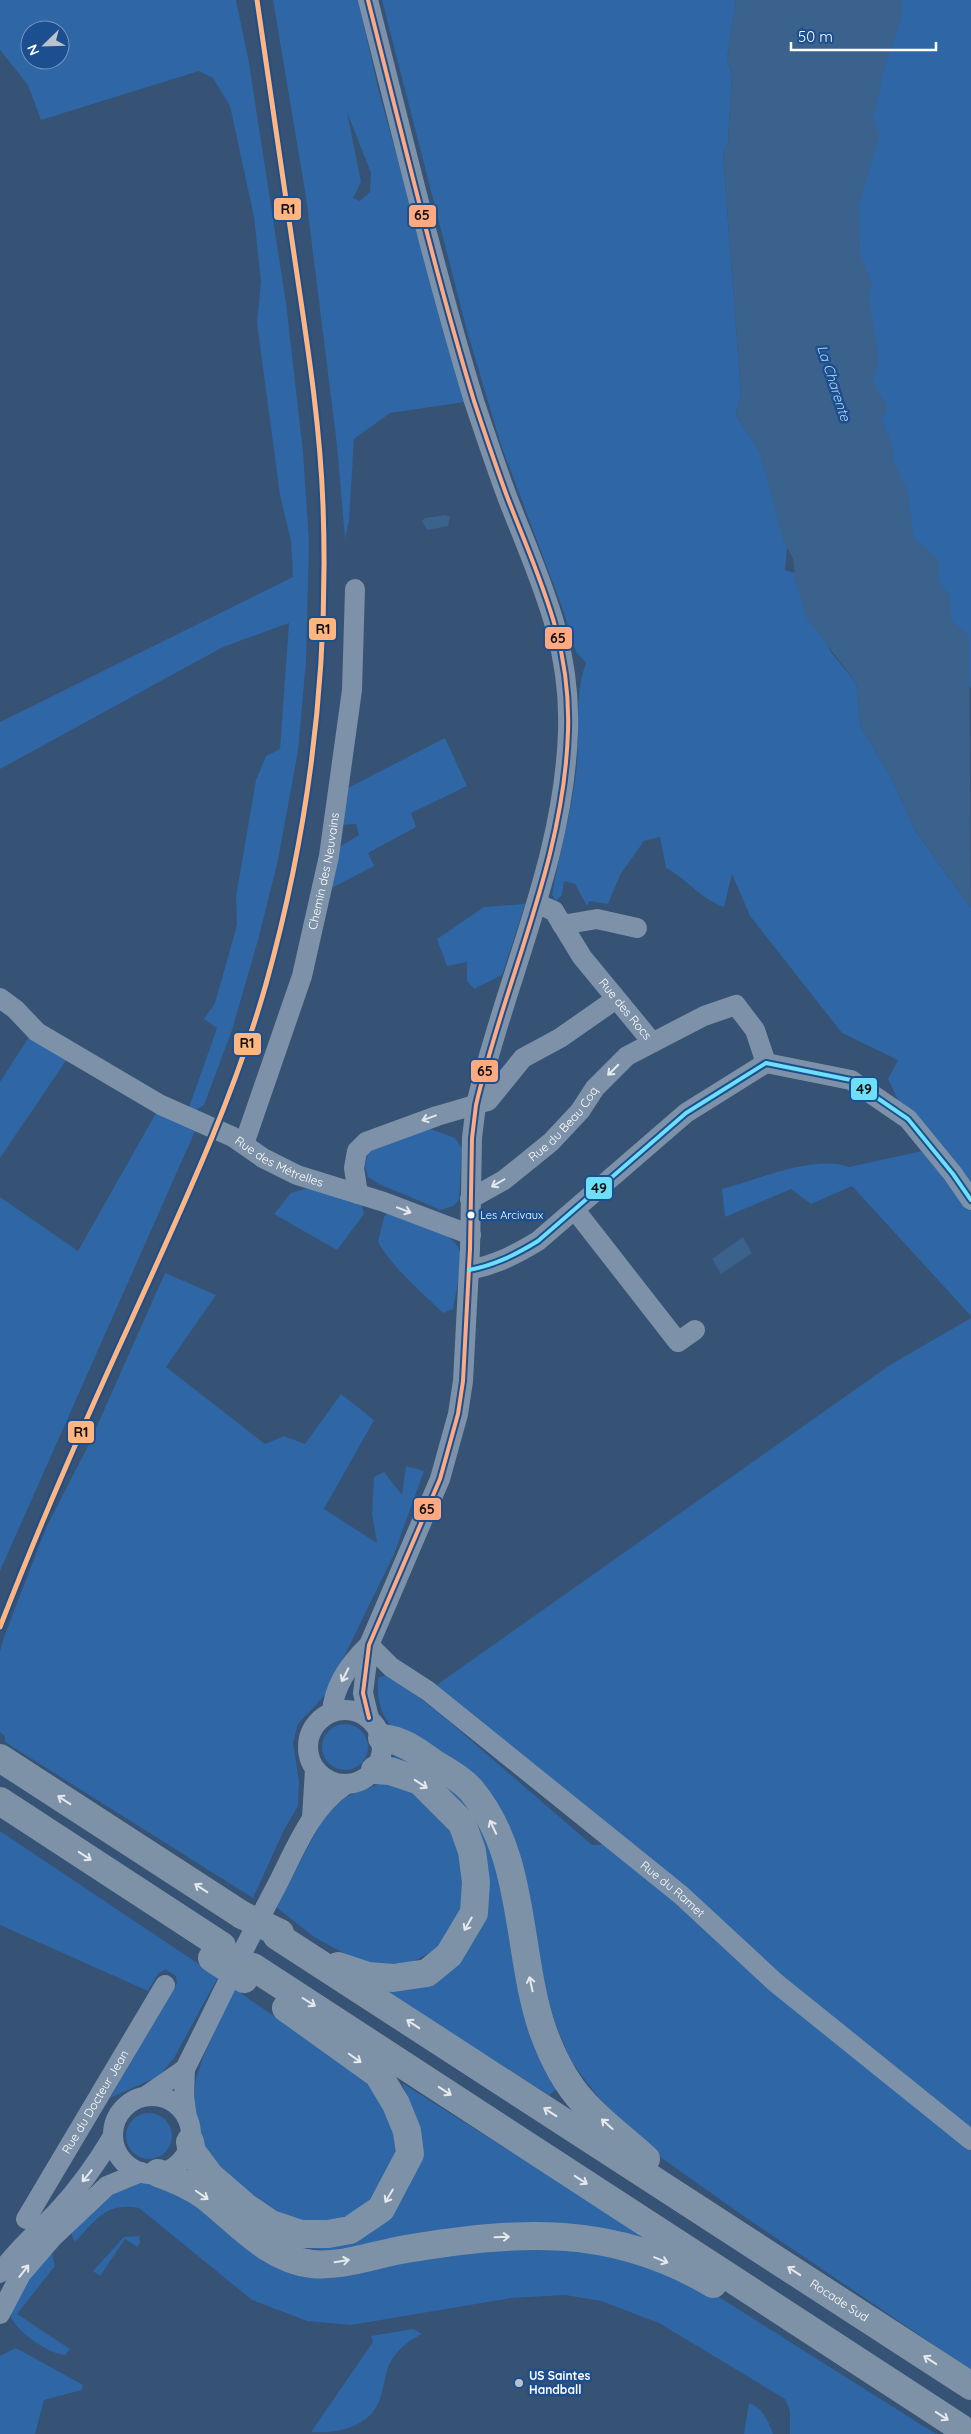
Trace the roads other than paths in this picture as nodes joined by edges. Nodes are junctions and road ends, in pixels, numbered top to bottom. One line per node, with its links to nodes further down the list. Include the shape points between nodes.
1 (368, 0): 3 (street, via 474,401 547,595 565,663 568,724 565,772 557,827)
2 (354, 589): 11 (street, Chemin des Neuvains, via 352,690 329,856 302,976)
3 (538, 904): 4 (street, Rue des Rocs, via 554,911); 10 (street)
4 (562, 925): 5 (street, via 597,919); 7 (street, Rue des Rocs, via 582,957)
5 (637, 928)
6 (0, 998): 11 (street, Rue des Métrelles, via 37,1032 161,1105)
7 (616, 999): 8 (street, Rue des Rocs); 10 (street, via 560,1038 523,1058 488,1101)
8 (652, 1042): 9 (street, Rue des Rocs, via 704,1016 736,1005 755,1030); 13 (street, Rue du Beau Coq, one-way to 13, via 626,1056 551,1142 504,1180)
9 (766, 1062): 14 (street, via 851,1080 908,1119); 15 (street, via 686,1113)
10 (476, 1105): 12 (street, one-way to 12, via 366,1142 357,1151 354,1168); 13 (street)
11 (239, 1140): 12 (street, Rue des Métrelles, via 264,1158 298,1175)
12 (358, 1194): 16 (street, Rue des Métrelles, one-way to 16)
13 (470, 1199): 16 (street)
14 (971, 1200)
15 (575, 1210): 17 (street, via 538,1241 511,1257); 18 (street, via 678,1342)
16 (471, 1235): 17 (street)
17 (469, 1270): 19 (street, via 463,1381 453,1436 440,1479)
18 (695, 1330)
19 (369, 1645): 20 (street, one-way to 20, via 351,1663 333,1698); 21 (street, via 363,1694); 37 (street, Rue du Ramet, via 391,1667 428,1691 680,1895 776,1983)
20 (332, 1712): 21 (street, via 356,1711); 23 (street, via 318,1722 311,1733 308,1749)
21 (376, 1728): 24 (street, via 382,1756); 39 (highway, one-way to 21, via 584,2103 562,2071 544,2032 532,1992 508,1858 471,1790 416,1750)
22 (0, 1758): 28 (highway, one-way to 22, bridge, via 242,1915)
23 (315, 1769): 25 (street, via 331,1782); 27 (street)
24 (376, 1770): 25 (street, via 363,1781); 28 (highway, one-way to 28, via 420,1781 462,1823 472,1851 476,1882 474,1912 461,1936 449,1955 427,1973 394,1978 368,1976 343,1969 303,1944)
25 (345, 1785): 27 (street, via 334,1792)
26 (0, 1801): 29 (highway, one-way to 29, via 126,1883)
27 (312, 1818): 31 (street)
28 (278, 1934): 39 (highway, one-way to 28)
29 (248, 1973): 35 (highway, one-way to 35, via 378,2074 404,2122 410,2154 381,2210 350,2230 301,2234 271,2224 210,2176 192,2152); 44 (highway, one-way to 44)
30 (165, 1986): 33 (street, Rue du Docteur Jean)
31 (185, 2069): 32 (street); 35 (street, via 184,2096)
32 (146, 2096): 34 (street); 35 (street, via 174,2103)
33 (95, 2100): 34 (street); 40 (street, Rue du Docteur Jean)
34 (121, 2111): 36 (street)
35 (189, 2130): 38 (street, via 182,2159 167,2170)
36 (113, 2136): 38 (street, via 118,2154 132,2168); 41 (street, one-way to 41, via 76,2190 30,2236)
37 (971, 2140)
38 (150, 2172): 42 (street, one-way to 38, via 20,2274 53,2237 107,2186); 44 (highway, one-way to 44, via 182,2182 205,2196 257,2240 279,2254 312,2264 367,2258 466,2239 498,2237 555,2235 627,2246 694,2273 878,2381)
39 (708, 2215): 43 (highway, Rocade Sud, one-way to 39)
40 (26, 2219)
41 (0, 2273)
42 (0, 2314)
43 (971, 2386)
44 (914, 2397): 45 (highway, one-way to 45)
45 (970, 2434)

